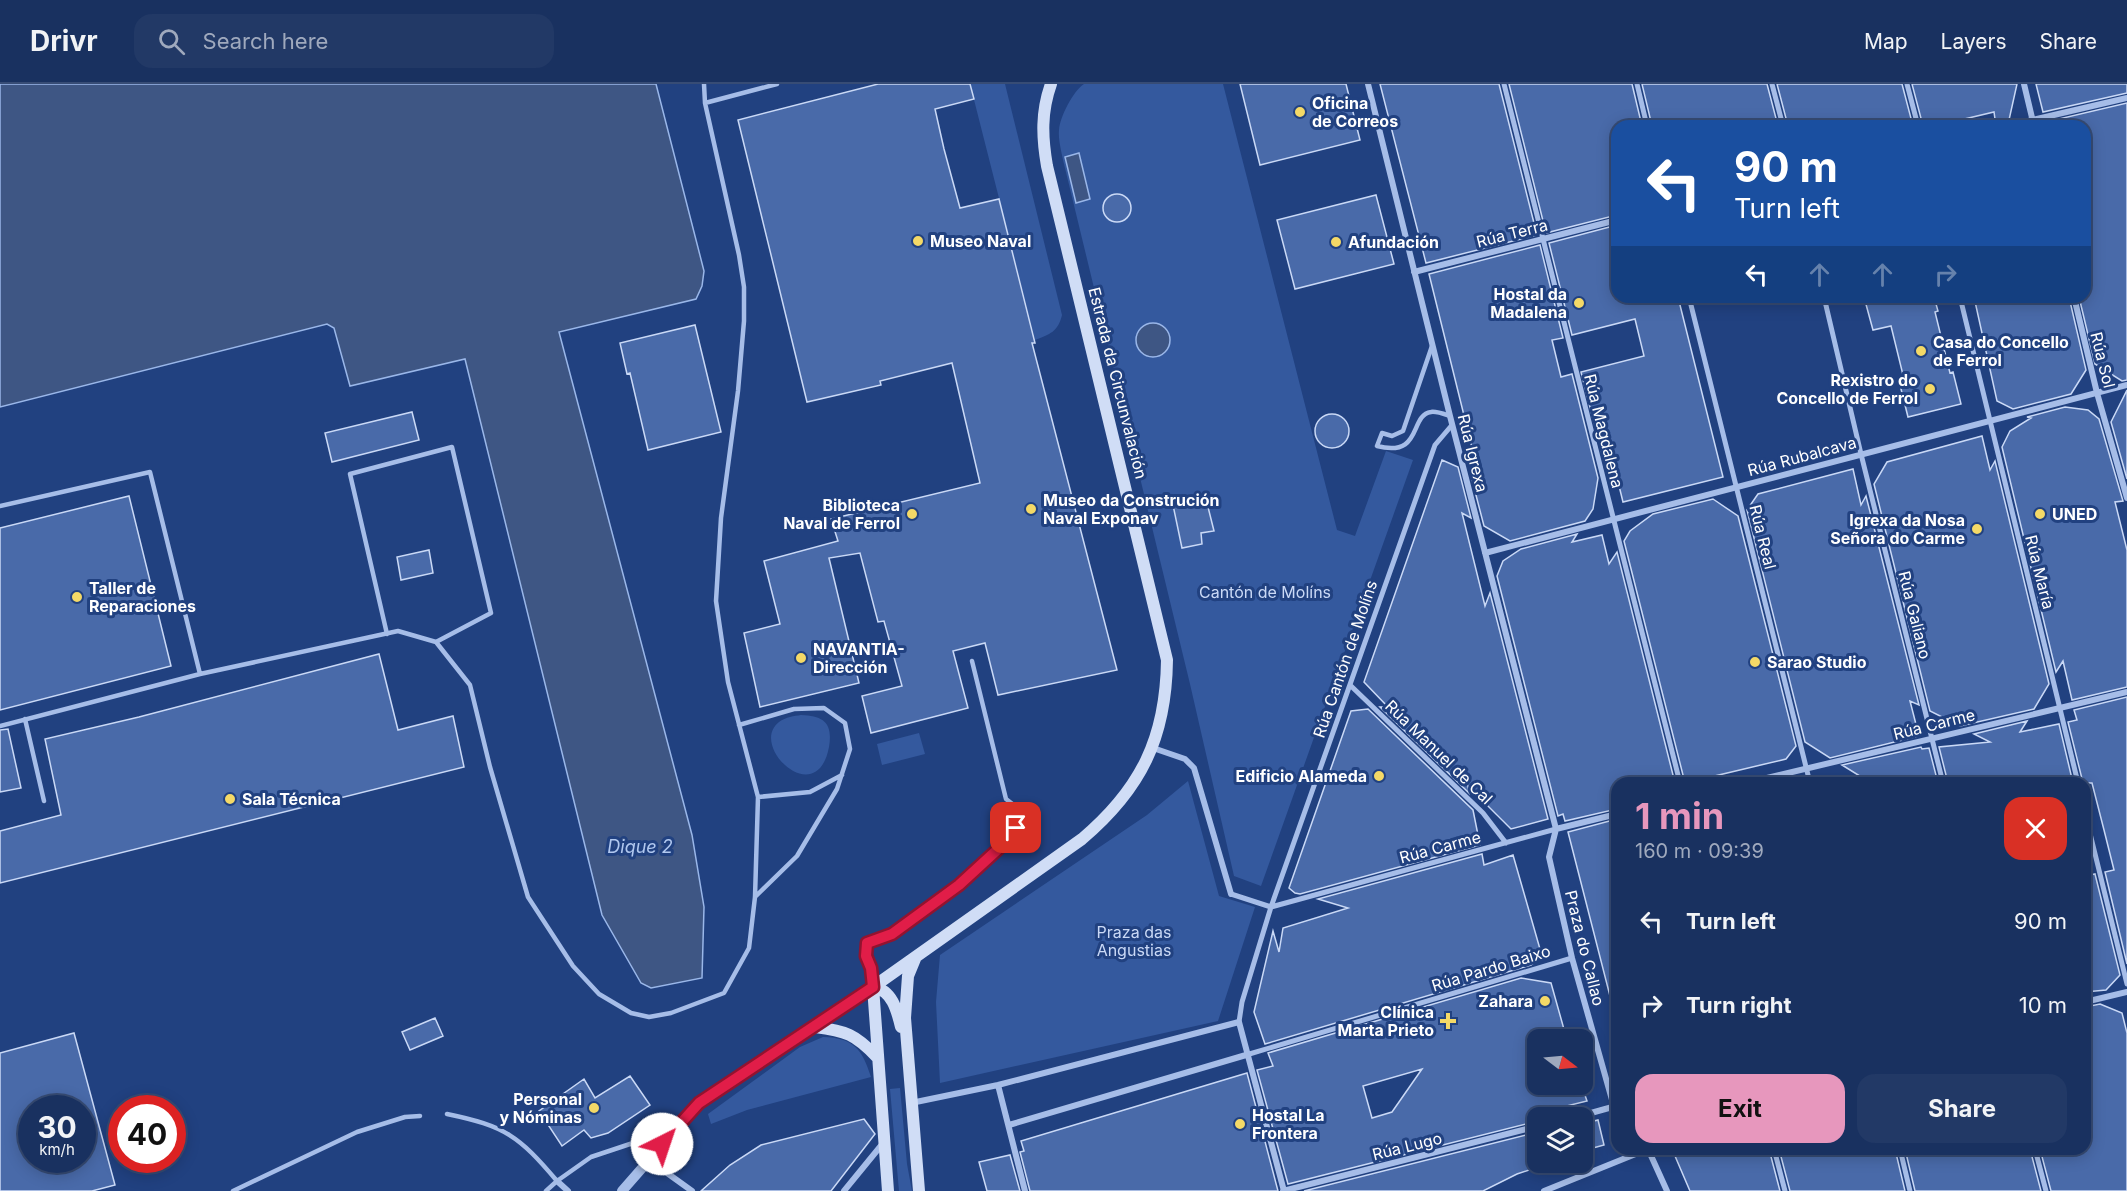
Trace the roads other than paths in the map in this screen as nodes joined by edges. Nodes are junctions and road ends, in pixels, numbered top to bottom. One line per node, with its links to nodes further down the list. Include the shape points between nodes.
1 (704, 84): 11 (lane)
2 (777, 84): 11 (lane)
3 (1051, 84): 48 (main road, Estrada da Circunvalación, via 1043,114 1047,166 1167,660 1162,720)
4 (1368, 84): 19 (street, Rúa Igrexa)
5 (1504, 84): 18 (street, Rúa Magdalena)
6 (1637, 84): 12 (street)
7 (1772, 84): 13 (street)
8 (1907, 84): 14 (street)
9 (2024, 84): 15 (street)
10 (2127, 98): 16 (street)
11 (705, 103): 45 (lane, via 744,287 738,391 721,518 716,601 728,682)
12 (1646, 120)
13 (1781, 120)
14 (1916, 120)
15 (2032, 120)
16 (2044, 120)
17 (1611, 222): 18 (street, Rúa Terra)
18 (1543, 239): 19 (street, Rúa Terra); 35 (street, Rúa Magdalena)
19 (1414, 272): 24 (street, Rúa Igrexa)
20 (1691, 303): 32 (street, Rúa Real)
21 (1825, 303): 30 (street, Rúa Galiano)
22 (1961, 303): 28 (street, Rúa María)
23 (2075, 303): 26 (street, Rúa Sol)
24 (1432, 346): 27 (street, Rúa Igrexa); 27 (lane, via 1403,431 1392,436 1382,433 1377,446 1388,449 1408,443 1424,415 1432,411)
25 (2127, 385): 26 (street, Rúa Rubalcava)
26 (2097, 393): 28 (street, Rúa Rubalcava); 31 (street, Rúa Sol)
27 (1450, 416): 29 (street, Rúa Igrexa)
28 (1990, 422): 30 (street, Rúa Rubalcava); 43 (street, Rúa María)
29 (1452, 425): 36 (street, Rúa Igrexa); 41 (street, Rúa Cantón de Molíns, via 1434,445)
30 (1861, 454): 32 (street, Rúa Rubalcava); 47 (street, Rúa Galiano)
31 (2124, 474): 33 (street, Rúa Sol)
32 (1737, 487): 35 (street, Rúa Rubalcava); 49 (street, Rúa Real)
33 (2127, 498)
34 (0, 506): 40 (lane, via 150,472)
35 (1612, 519): 36 (street, Rúa Rubalcava); 51 (street, Rúa Magdalena)
36 (1485, 553): 59 (street, Rúa Igrexa)
37 (387, 634): 38 (lane, via 398,631); 38 (lane, via 350,474 452,447 491,613); 40 (lane)
38 (436, 642): 63 (lane, via 470,685 528,897 573,966 599,994 631,1013 649,1017 724,993 749,948)
39 (972, 661): 68 (lane, via 1006,799 1019,815 1016,828 959,885 892,934 867,943)
40 (200, 674): 44 (lane)
41 (1350, 685): 61 (street, Rúa Manuel de Cal, via 1483,813); 64 (street, Rúa Cantón de Molíns)
42 (2127, 692): 43 (street, Rúa Carme)
43 (2059, 708): 47 (street, Rúa Carme); 55 (street, Rúa María)
44 (26, 719): 46 (lane); 57 (lane)
45 (739, 724): 50 (lane, via 794,709 824,708 845,723 850,749); 56 (lane)
46 (0, 726)
47 (1932, 739): 49 (street, Rúa Carme); 54 (street, Rúa Galiano)
48 (1153, 748): 62 (street, via 1185,759 1194,768); 65 (main road, Estrada da Circunvalación, via 1140,773 1100,824 1082,840)
49 (1806, 769): 52 (street, Rúa Carme); 53 (street, Rúa Real)
50 (842, 775): 56 (lane, via 810,792); 63 (lane, via 797,856)
51 (1678, 777)
52 (1772, 777)
53 (1808, 777)
54 (1942, 777)
55 (2076, 777)
56 (758, 797): 63 (lane)
57 (44, 801)
58 (1611, 815): 59 (street, Rúa Carme)
59 (1556, 829): 61 (street, Rúa Carme); 66 (street, Praza do Callao, via 1549,857)
60 (2091, 837): 67 (street)
61 (1506, 843): 64 (street, Rúa Carme)
62 (1231, 894): 64 (street)
63 (755, 897)
64 (1271, 907): 71 (street)
65 (916, 958): 68 (main road, Estrada da Circunvalación); 73 (main road, via 906,990)
66 (1572, 958): 74 (street, Rúa Pardo Baixo); 77 (street, Praza do Callao)
67 (2127, 984)
68 (873, 987): 72 (street); 73 (main road, via 882,988 889,996); 75 (main road)
69 (2127, 992): 70 (street)
70 (2091, 1001)
71 (1239, 1022): 74 (street); 76 (street)
72 (815, 1027): 75 (main road, via 841,1030 860,1040); 84 (street, via 699,1103)
73 (906, 1048): 78 (main road)
74 (1246, 1055): 83 (street); 103 (street)
75 (877, 1057): 86 (main road)
76 (998, 1085): 78 (street); 83 (street)
77 (1611, 1091)
78 (911, 1103): 101 (main road)
79 (1611, 1109): 80 (street)
80 (1593, 1113)
81 (447, 1114): 93 (lane, via 485,1123 516,1138)
82 (420, 1116): 94 (lane, via 357,1132)
83 (1009, 1125): 102 (street)
84 (675, 1129): 92 (street); 93 (lane, via 591,1157)
85 (1527, 1129): 103 (street, Rúa Lugo)
86 (884, 1142): 99 (street); 100 (main road)
87 (1633, 1155): 104 (street)
88 (1651, 1155): 105 (street)
89 (1776, 1155): 106 (street)
90 (1901, 1155): 107 (street)
91 (2037, 1155): 108 (street)
92 (649, 1160): 97 (street); 98 (street)
93 (557, 1181): 95 (lane); 96 (street)
94 (233, 1191)
95 (546, 1191)
96 (568, 1191)
97 (622, 1191)
98 (692, 1191)
99 (844, 1191)
100 (888, 1191)
101 (920, 1191)
102 (1025, 1191)
103 (1283, 1191)
104 (1544, 1191)
105 (1667, 1191)
106 (1785, 1191)
107 (1910, 1191)
108 (2046, 1191)

